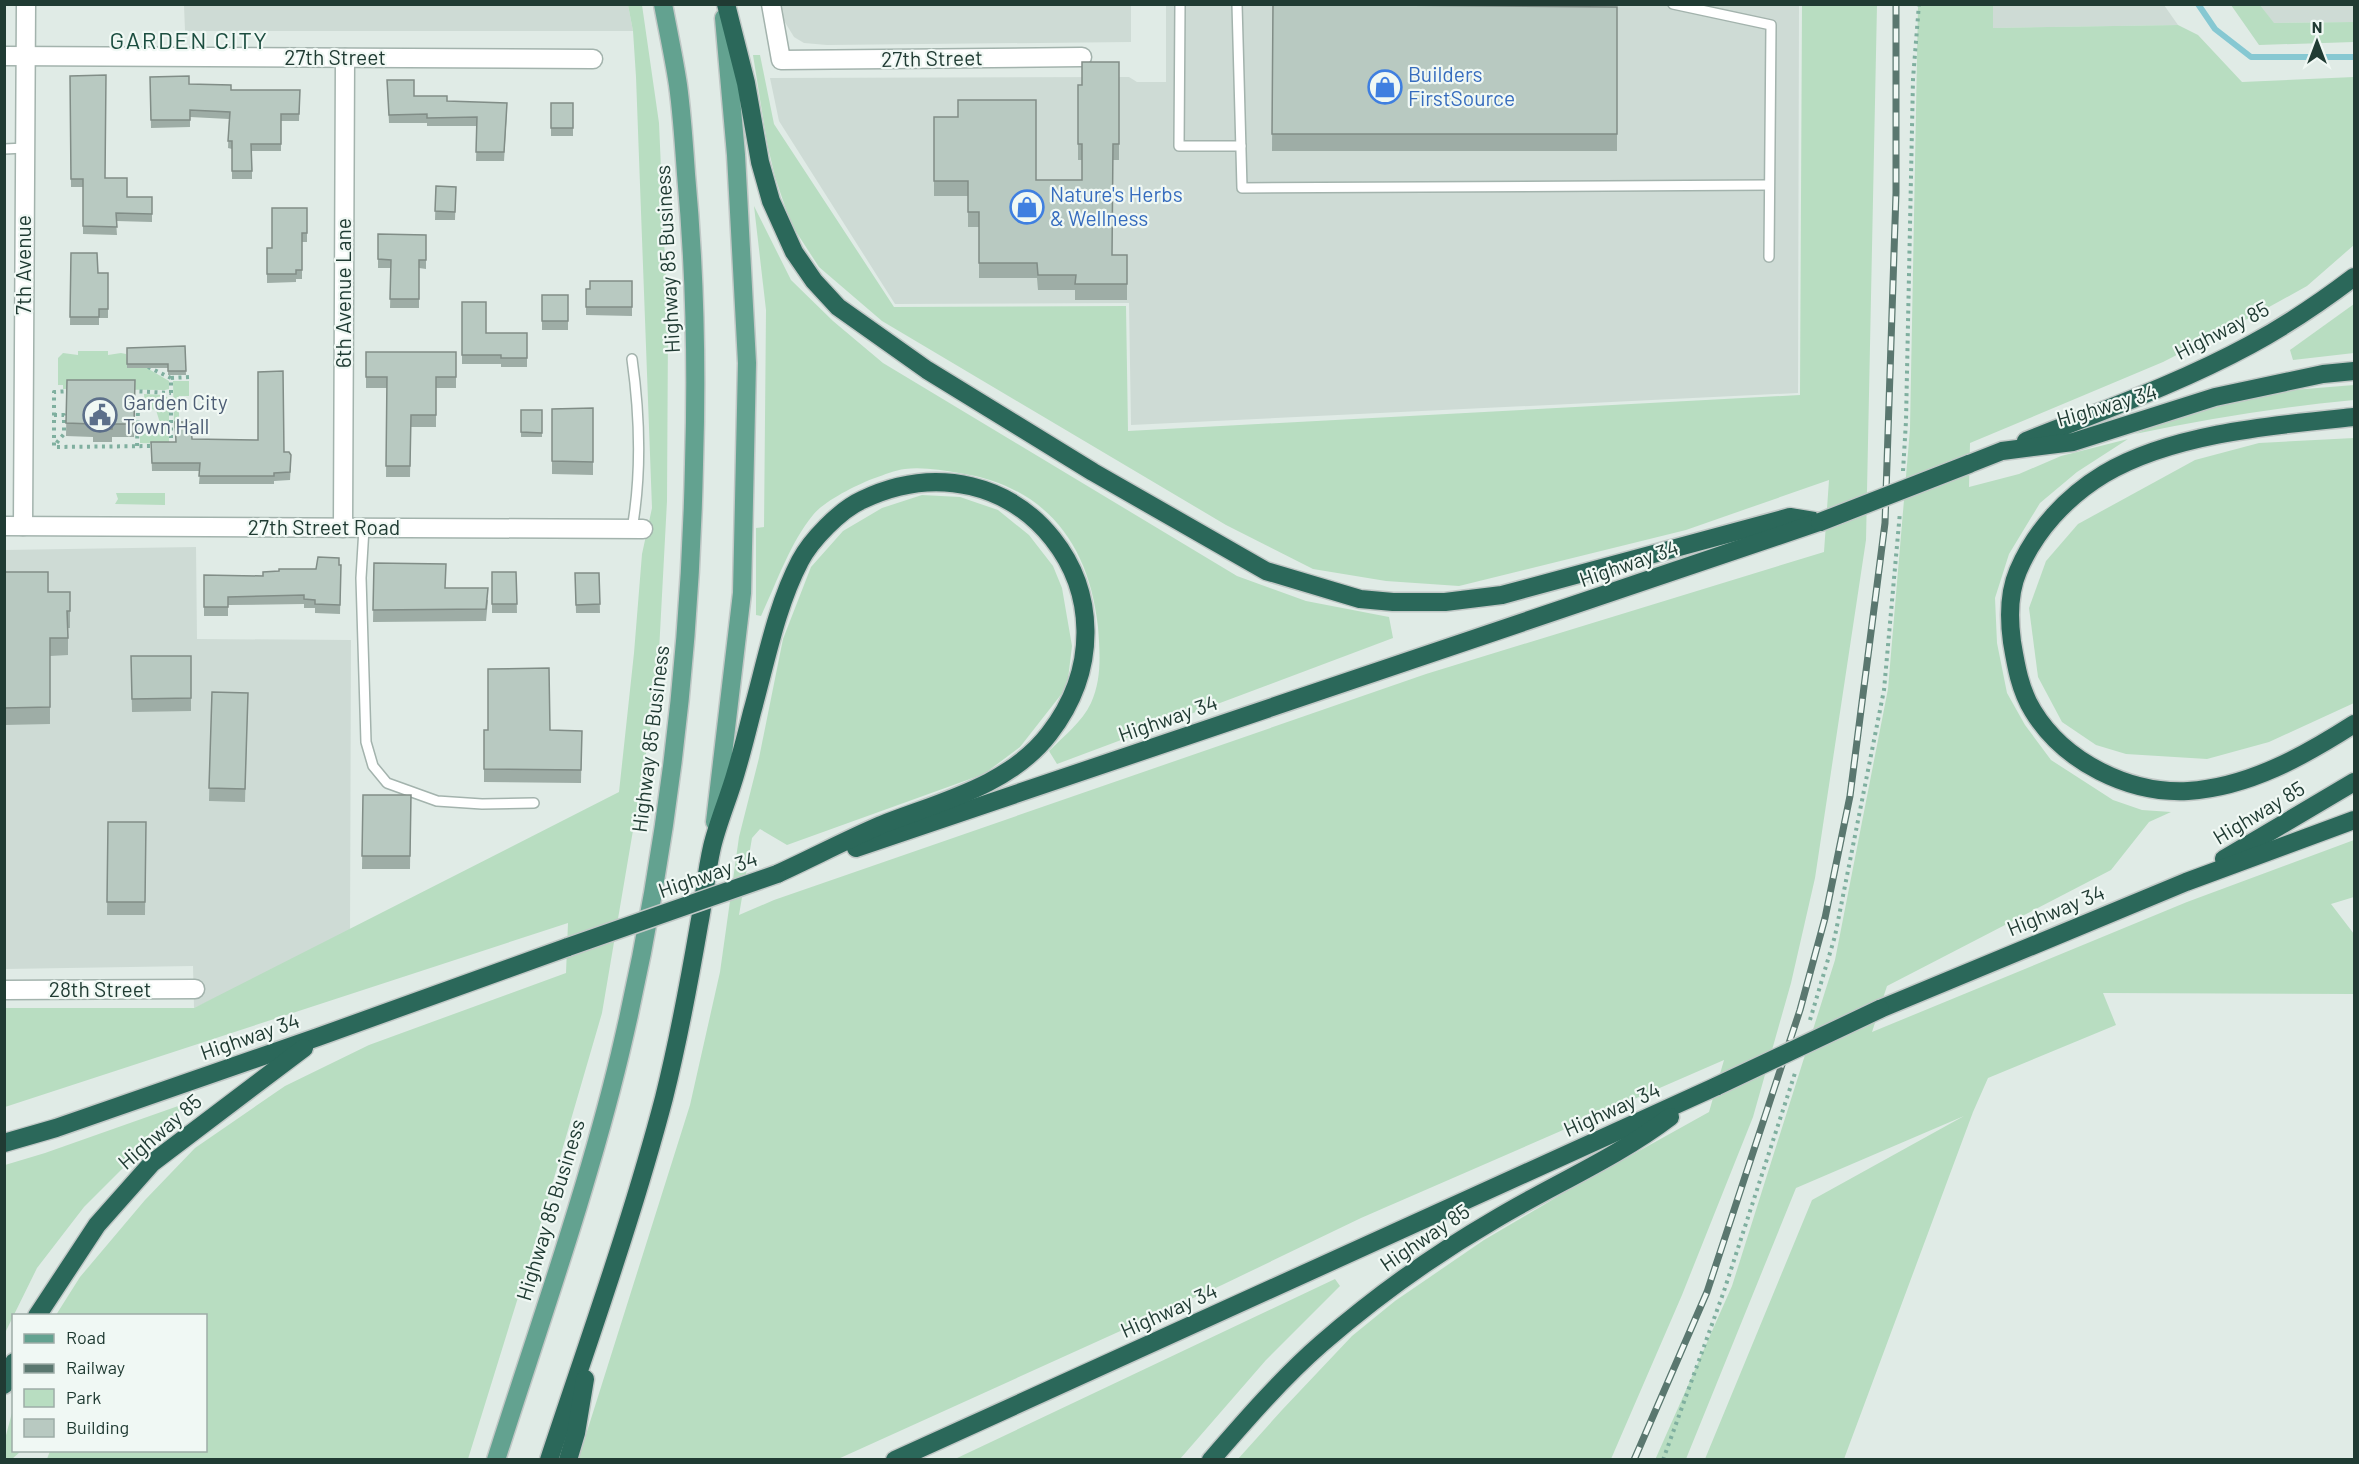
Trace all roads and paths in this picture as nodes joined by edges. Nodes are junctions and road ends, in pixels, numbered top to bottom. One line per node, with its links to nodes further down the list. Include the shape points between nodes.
1 (26, 4): 10 (street, 7th Avenue)
2 (663, 4): 59 (main road, Highway 85 Business, via 678,89 692,240 696,363 693,533 685,660 639,972 619,1057 598,1139)
3 (724, 4): 36 (highway, via 746,83 771,201 794,252 838,307 927,370 1093,472 1266,571 1360,599 1473,600 1790,517); 45 (main road, via 747,363 742,593)
4 (771, 4): 11 (street, 27th Street, via 781,60)
5 (1180, 4): 14 (lane, via 1179,146)
6 (1237, 4): 14 (lane)
7 (1673, 4): 17 (lane, via 1771,25)
8 (1919, 4): 34 (path, via 1913,80)
9 (4, 56): 10 (street, 27th Street)
10 (26, 56): 12 (street, 27th Street); 15 (street, 7th Avenue)
11 (1082, 57)
12 (345, 58): 13 (street, 27th Street); 38 (street, 6th Avenue Lane)
13 (593, 59)
14 (1241, 146): 17 (lane, via 1242,188)
15 (25, 148): 16 (lane); 37 (street, 7th Avenue)
16 (4, 149)
17 (1769, 185): 18 (lane)
18 (1769, 257)
19 (2355, 278): 33 (highway, Highway 85, via 2250,345 2164,386)
20 (632, 359): 40 (lane, via 638,399)
21 (147, 366): 24 (path)
22 (2355, 370): 33 (highway, Highway 34, via 2215,397 2073,442)
23 (189, 377): 24 (path)
24 (171, 378): 27 (path)
25 (121, 391): 27 (path)
26 (76, 392): 29 (path, via 54,392)
27 (171, 393): 31 (path, via 172,446)
28 (138, 408): 31 (path)
29 (54, 415): 32 (path); 32 (path, via 64,415 64,434)
30 (2355, 417): 41 (highway, via 2232,431 2152,453 2105,474 2074,495 2045,523 2017,572 2009,618 2020,684 2033,712 2076,757 2107,776 2156,790 2217,787 2282,765)
31 (137, 446): 32 (path)
32 (54, 447)
33 (2002, 451): 36 (highway, Highway 34, bridge)
34 (1902, 478)
35 (1901, 501): 50 (path, via 1884,690 1835,936)
36 (1820, 522): 46 (highway, Highway 34)
37 (14, 526): 38 (street, 27th Street Road)
38 (343, 528): 39 (street, 27th Street Road)
39 (364, 528): 40 (street, 27th Street Road); 43 (lane, via 360,578 366,742 373,766 387,783 437,801)
40 (638, 529)
41 (2355, 724)
42 (2355, 782): 47 (highway, Highway 85)
43 (534, 803)
44 (2355, 820): 47 (highway, Highway 34)
45 (712, 847): 46 (highway, via 772,636 791,582 811,544 860,500 912,483 942,482 999,494 1046,529 1079,587 1086,619 1086,651 1075,692 1061,717 1035,748 985,783 879,826); 56 (highway, via 665,1095)
46 (777, 874): 51 (highway, Highway 34, bridge)
47 (2186, 882): 53 (highway, Highway 34, bridge, via 1880,1008)
48 (195, 989): 49 (street, 28th Street)
49 (4, 990)
50 (1809, 1023)
51 (318, 1038): 54 (highway, Highway 34); 55 (highway, Highway 85, via 152,1163 97,1225)
52 (1797, 1066): 64 (path, via 1724,1291)
53 (1697, 1096): 62 (highway, Highway 34); 63 (highway, Highway 85, via 1646,1135 1494,1220 1406,1275 1319,1346 1240,1425)
54 (4, 1143)
55 (38, 1314)
56 (586, 1347): 60 (highway); 61 (highway, via 585,1379)
57 (12, 1367): 58 (highway)
58 (4, 1385)
59 (496, 1460)
60 (549, 1460)
61 (568, 1460)
62 (895, 1460)
63 (1211, 1460)
64 (1663, 1460)

